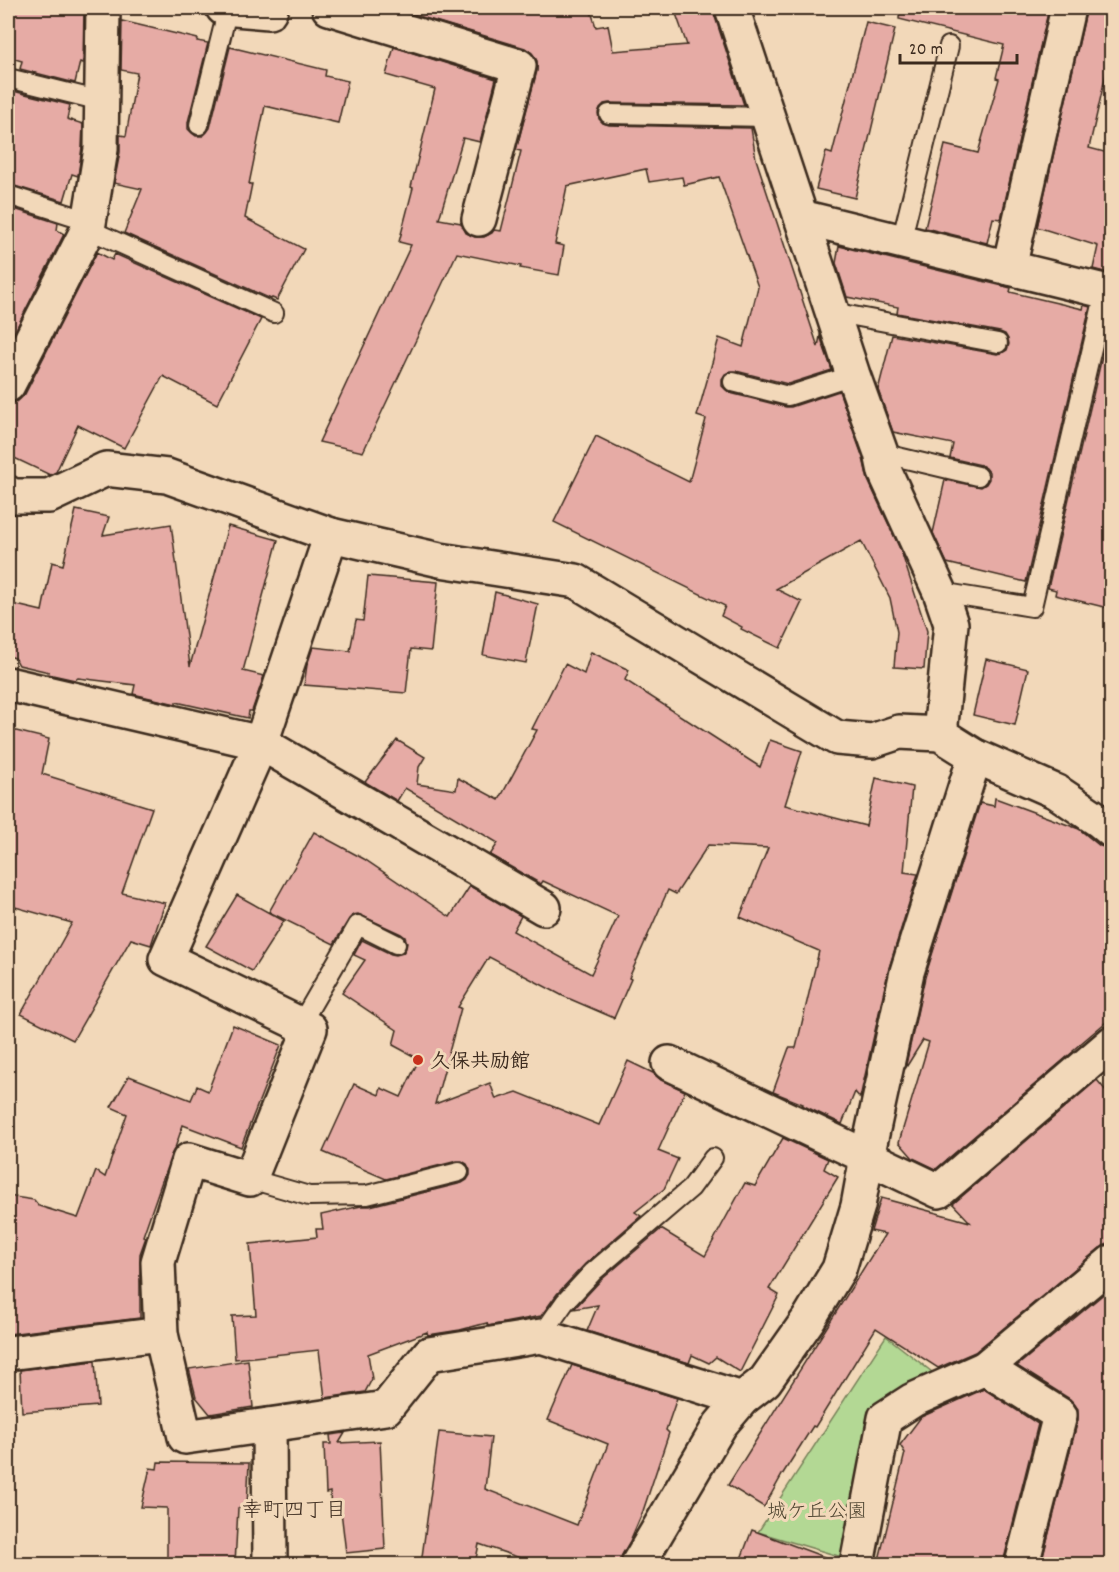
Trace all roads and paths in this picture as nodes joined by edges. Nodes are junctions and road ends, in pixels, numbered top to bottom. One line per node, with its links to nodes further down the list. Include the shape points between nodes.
1 (103, 8): 9 (street)
2 (225, 8): 3 (street, via 269,12); 12 (lane)
3 (271, 8)
4 (329, 8): 15 (street, via 519,66)
5 (732, 8): 11 (street)
6 (1068, 8): 18 (street)
7 (949, 46): 17 (lane)
8 (8, 78): 9 (lane)
9 (101, 101): 16 (street, via 101,149)
10 (609, 114): 11 (lane)
11 (768, 117): 14 (street)
12 (198, 125)
13 (8, 195): 16 (lane)
14 (801, 217): 17 (street); 20 (street)
15 (479, 219)
16 (89, 225): 21 (lane); 25 (street)
17 (902, 242): 18 (street)
18 (1009, 268): 19 (street)
19 (1108, 293): 30 (lane, via 1032,607)
20 (832, 312): 22 (lane); 23 (street)
21 (274, 313)
22 (998, 343)
23 (853, 375): 24 (lane, via 788,396); 26 (street)
24 (733, 382)
25 (8, 385)
26 (881, 453): 27 (lane); 30 (street, via 885,472)
27 (978, 476)
28 (8, 493): 29 (street, via 49,496 106,470 167,476)
29 (331, 535): 32 (street, via 440,560 576,581 837,738 872,741 899,732); 33 (street)
30 (940, 592): 32 (street, via 951,624)
31 (8, 684): 33 (street)
32 (940, 734): 34 (street)
33 (261, 743): 36 (street); 38 (street, via 166,959)
34 (975, 756): 35 (street, via 1057,792); 41 (street, via 907,972)
35 (1112, 831)
36 (544, 908)
37 (396, 944): 38 (lane, via 358,925)
38 (300, 1025): 44 (street, via 310,1029)
39 (1112, 1043): 41 (street, via 939,1191)
40 (669, 1063): 41 (street)
41 (867, 1157): 50 (street, via 858,1206 838,1269 765,1381)
42 (713, 1158): 47 (lane, via 691,1188 593,1272)
43 (459, 1172): 44 (lane, via 367,1195 309,1196)
44 (250, 1179): 46 (street, via 189,1160 158,1262)
45 (1112, 1262): 49 (street)
46 (161, 1334): 48 (street); 51 (street, via 185,1437)
47 (541, 1336): 50 (street); 51 (street, via 429,1354 386,1408)
48 (8, 1353)
49 (985, 1368): 54 (street, via 913,1400 885,1418); 55 (street, via 1060,1415)
50 (742, 1400): 53 (street, via 720,1425)
51 (269, 1425): 52 (street)
52 (270, 1564)
53 (638, 1564)
54 (857, 1564)
55 (1022, 1564)

